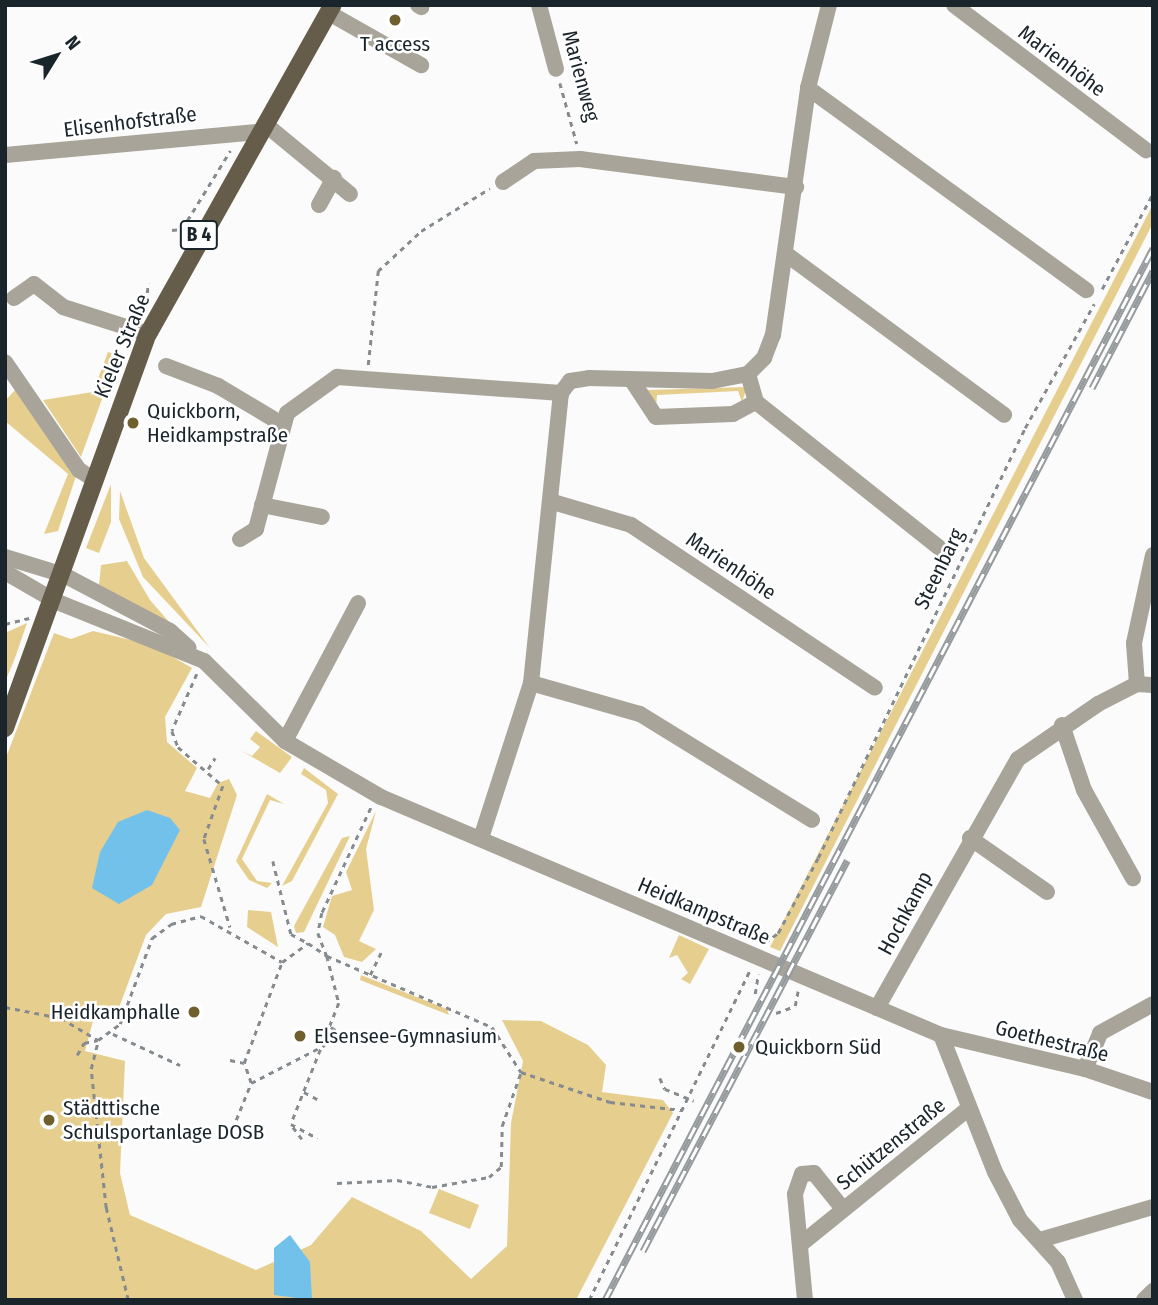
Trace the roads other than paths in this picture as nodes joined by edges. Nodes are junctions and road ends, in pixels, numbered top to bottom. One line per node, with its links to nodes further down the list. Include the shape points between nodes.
1 (539, 5): 6 (street, Marienweg)
2 (829, 5): 7 (street)
3 (954, 5): 9 (street, Marienhöhe)
4 (331, 9): 5 (street); 8 (main road, Kieler Straße / B 4)
5 (421, 65)
6 (556, 69)
7 (808, 88): 13 (street); 17 (street)
8 (262, 128): 10 (street, Elisenhofstraße); 11 (street); 19 (main road, Kieler Straße / B 4)
9 (1146, 150)
10 (5, 155)
11 (334, 178): 14 (street); 15 (street)
12 (503, 182): 13 (street, via 534,160 580,159)
13 (796, 187): 16 (street)
14 (350, 194)
15 (319, 205)
16 (786, 254): 22 (street, via 773,335); 26 (street)
17 (1086, 290)
18 (14, 298): 19 (street, via 34,284 63,307)
19 (148, 334): 28 (main road, Kieler Straße / B 4)
20 (5, 362): 28 (street, via 79,470)
21 (166, 366): 27 (street, via 218,386)
22 (748, 374): 23 (street, via 712,381); 25 (street)
23 (631, 379): 24 (street, via 570,381); 25 (street, via 656,417 733,414)
24 (561, 393): 27 (street, via 367,375 337,377 311,390); 29 (street)
25 (756, 402): 33 (street)
26 (1004, 415)
27 (282, 424): 30 (street)
28 (95, 480): 37 (main road, Kieler Straße / B 4)
29 (553, 502): 41 (street); 43 (street, Marienhöhe, via 631,525)
30 (262, 505): 31 (street); 32 (street, via 256,529)
31 (322, 517)
32 (240, 539)
33 (943, 551)
34 (1153, 555): 42 (street, via 1134,643)
35 (5, 557): 37 (street, Heidkampstraße)
36 (5, 572): 38 (street, Heidkampstraße)
37 (64, 575): 38 (main road, Kieler Straße / B 4); 40 (street, Heidkampstraße, via 170,631)
38 (55, 601): 40 (street, Heidkampstraße); 45 (main road, Kieler Straße / B 4)
39 (358, 603): 46 (street)
40 (204, 661): 46 (street, Heidkampstraße)
41 (531, 683): 47 (street, via 640,714); 48 (street)
42 (1145, 685): 44 (street, Hochkamp)
43 (875, 688)
44 (1062, 725): 49 (street, Hochkamp, via 1018,759); 50 (street, via 1084,790)
45 (5, 728)
46 (285, 741): 48 (street, Heidkampstraße, via 381,797)
47 (812, 820)
48 (482, 835): 53 (street, Heidkampstraße)
49 (970, 838): 51 (street); 53 (street, Hochkamp)
50 (1133, 878)
51 (1047, 892)
52 (1153, 1004): 55 (street, via 1100,1033)
53 (877, 1008): 54 (street, Heidkampstraße)
54 (941, 1035): 55 (street, Goethestraße); 57 (street)
55 (1085, 1069): 56 (street, Goethestraße)
56 (1153, 1093)
57 (965, 1111): 59 (street, Schützenstraße); 60 (street, via 1020,1220)
58 (1153, 1207): 60 (street)
59 (843, 1209): 61 (street, Schützenstraße); 61 (street, Schützenstraße, via 814,1173 802,1174 794,1194)
60 (1040, 1240): 64 (street)
61 (802, 1244): 63 (street, Schützenstraße)
62 (1153, 1291): 65 (street)
63 (805, 1300)
64 (1075, 1300)
65 (1144, 1300)

